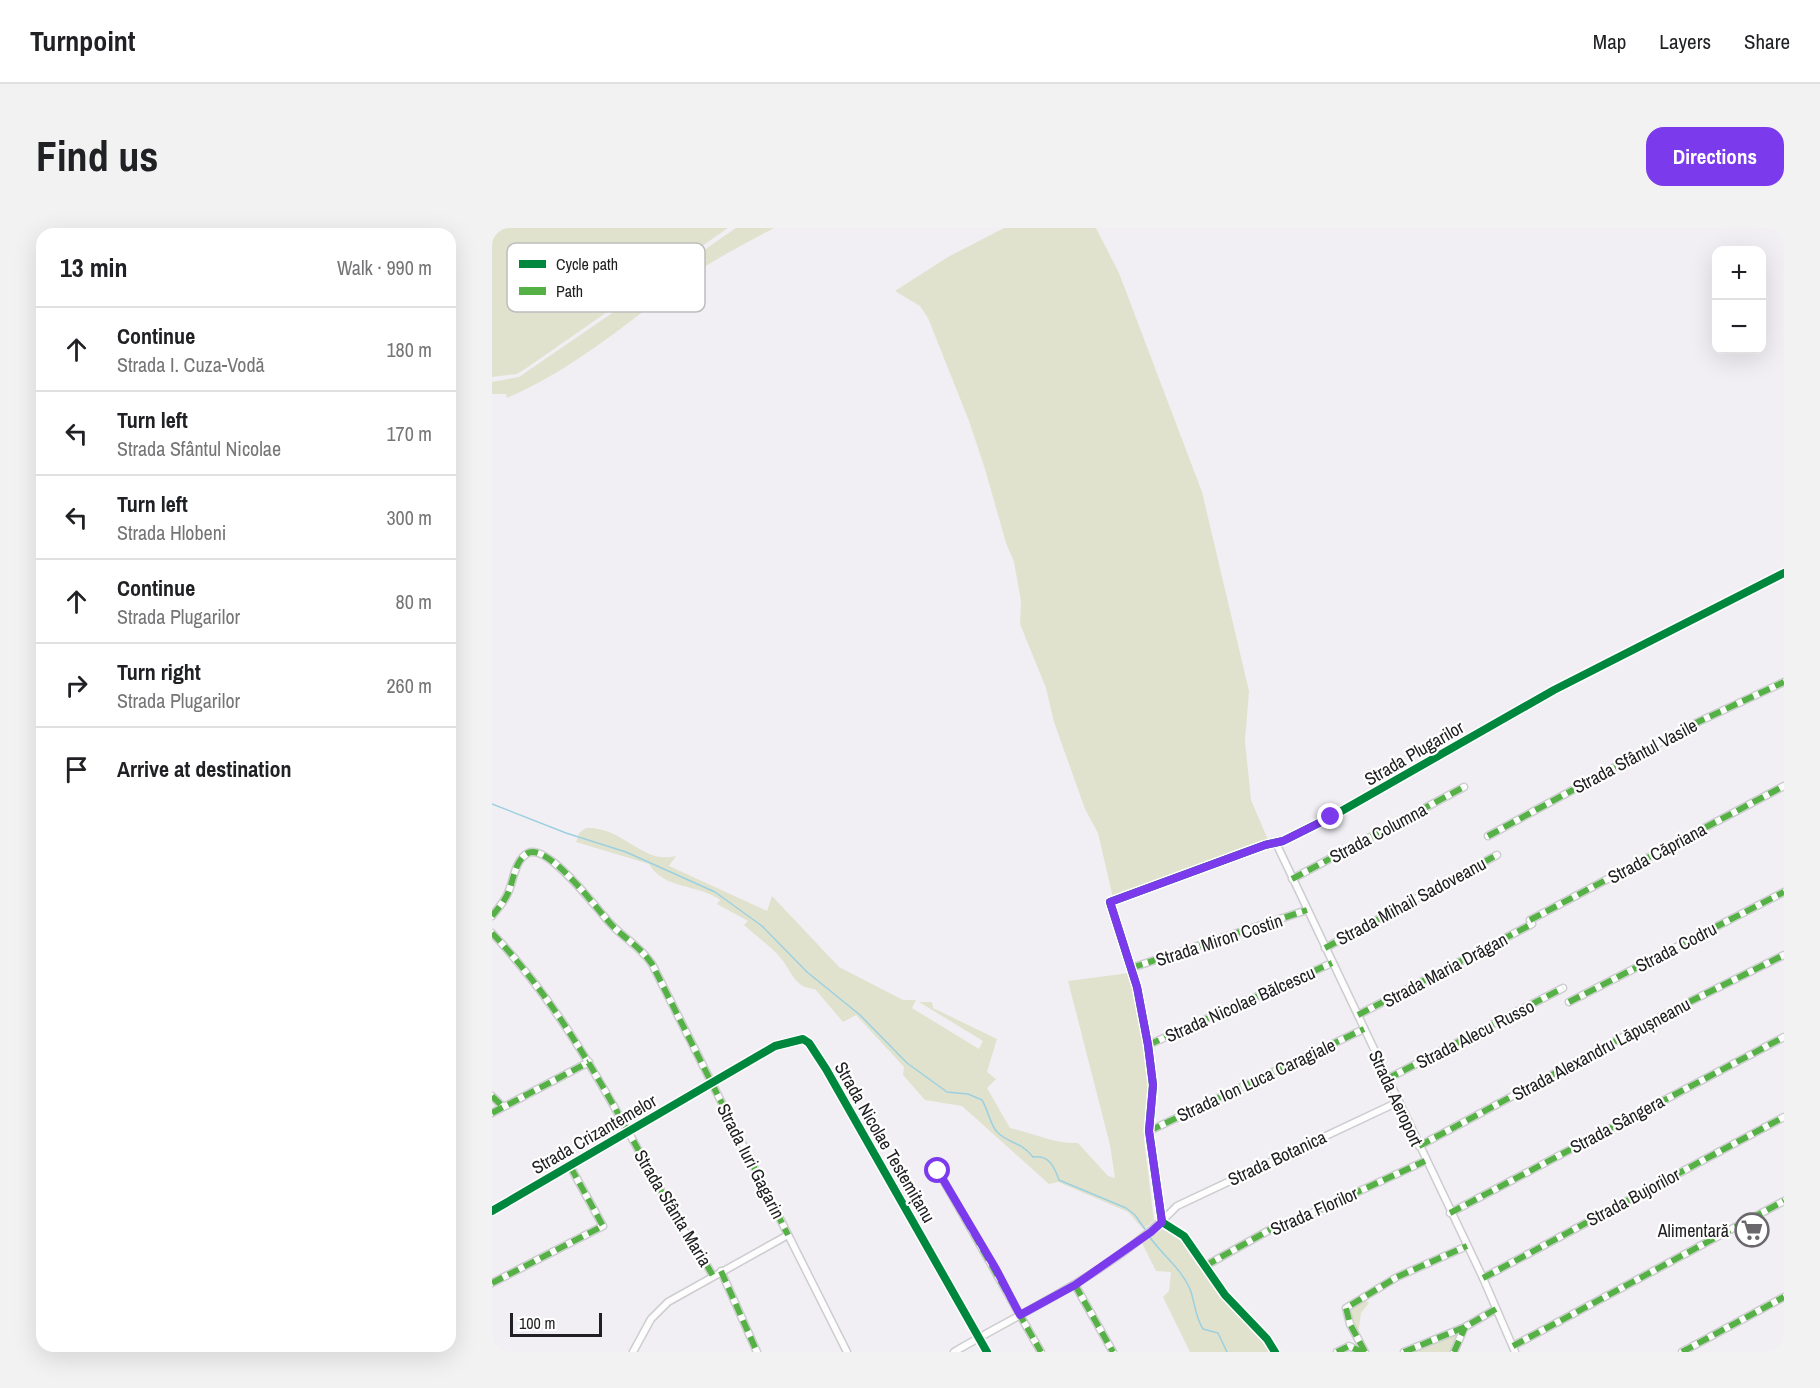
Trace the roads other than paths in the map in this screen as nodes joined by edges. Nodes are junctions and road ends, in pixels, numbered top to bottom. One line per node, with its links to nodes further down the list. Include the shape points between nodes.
1 (1784, 573): 6 (street, Strada Plugarilor, via 1554,690 1348,807)
2 (1784, 682): 5 (street, Strada Sfântul Vasile, via 1698,722)
3 (1784, 786): 12 (street, Strada Căpriana)
4 (1464, 787): 8 (street, Strada Columna)
5 (1488, 836)
6 (1276, 843): 8 (street, Strada Aeroport); 17 (street, Strada Plugarilor, via 1110,902)
7 (1497, 855): 14 (street, Strada Mihail Sadoveanu)
8 (1292, 879): 10 (street, Strada Aeroport)
9 (1784, 892): 19 (street, Strada Codru)
10 (1307, 910): 14 (street, Strada Aeroport); 17 (street, Strada Miron Costin)
11 (492, 916): 26 (street, Strada Iuri Gagarin, via 507,896 521,859 535,852 554,863 652,964)
12 (1531, 922): 20 (street, Strada Maria Drăgan)
13 (493, 935): 24 (street, Strada Sfânta Maria, via 544,993)
14 (1325, 948): 16 (street, Strada Aeroport)
15 (1784, 955): 34 (street, Strada Alexandru Lăpușneanu)
16 (1332, 963): 20 (street, Strada Aeroport); 23 (street, Strada Nicolae Bălcescu)
17 (1131, 969): 23 (street)
18 (1563, 988): 25 (street, Strada Alecu Russo)
19 (1569, 1002)
20 (1358, 1016): 21 (street, Strada Aeroport)
21 (1364, 1029): 25 (street, Strada Aeroport); 33 (street, Strada Ion Luca Caragiale)
22 (1784, 1037): 40 (street, Strada Sângera)
23 (1148, 1045): 33 (street, via 1153,1085)
24 (589, 1062): 29 (street); 32 (street, Strada Sfânta Maria)
25 (1387, 1079): 28 (street, Strada Aeroport)
26 (712, 1084): 32 (street, Strada Crizantemelor); 42 (street, Strada Iuri Gagarin); 54 (street, Strada Nicolae Testemițanu, via 775,1046 796,1039 809,1043)
27 (492, 1096): 29 (street)
28 (1398, 1102): 34 (street, Strada Aeroport); 41 (street, Strada Botanica, via 1178,1206)
29 (502, 1106): 30 (street)
30 (492, 1113)
31 (1784, 1118): 47 (street, Strada Bujorilor)
32 (628, 1131): 36 (street, Strada Crizantemelor); 46 (street, Strada Sfânta Maria)
33 (1149, 1131): 41 (street)
34 (1419, 1146): 35 (street, Strada Aeroport)
35 (1425, 1161): 40 (street, Strada Aeroport); 44 (street, Strada Florilor, via 1273,1228)
36 (570, 1166): 39 (street, Strada Crizantemelor); 48 (street, via 603,1226)
37 (938, 1171): 52 (street)
38 (1784, 1201): 55 (street)
39 (492, 1210)
40 (1450, 1213): 43 (street, Strada Aeroport)
41 (1162, 1222): 44 (street, via 1184,1236); 49 (street, Strada Botanica)
42 (788, 1235): 45 (street); 58 (street, Strada Iuri Gagarin)
43 (1467, 1246): 47 (street, Strada Aeroport); 65 (street, via 1397,1277 1346,1308)
44 (1205, 1266): 63 (street)
45 (721, 1271): 46 (street); 57 (street, Strada Sfânta Maria)
46 (713, 1276): 56 (street, via 658,1310)
47 (1483, 1278): 51 (street, Strada Aeroport)
48 (492, 1283)
49 (1075, 1285): 52 (street, Strada Botanica); 62 (street)
50 (1784, 1297): 68 (street)
51 (1496, 1309): 53 (street); 55 (street, Strada Aeroport)
52 (1020, 1315): 54 (street, Strada Botanica); 61 (street)
53 (1465, 1327): 66 (street); 67 (street)
54 (979, 1337): 59 (street, Strada Botanica); 60 (street, Strada Nicolae Testemițanu)
55 (1514, 1349)
56 (633, 1352)
57 (757, 1352)
58 (847, 1352)
59 (954, 1352)
60 (987, 1352)
61 (1041, 1352)
62 (1113, 1352)
63 (1275, 1352)
64 (1337, 1352): 65 (street, via 1349,1346)
65 (1364, 1352)
66 (1404, 1352)
67 (1454, 1352)
68 (1682, 1352)

